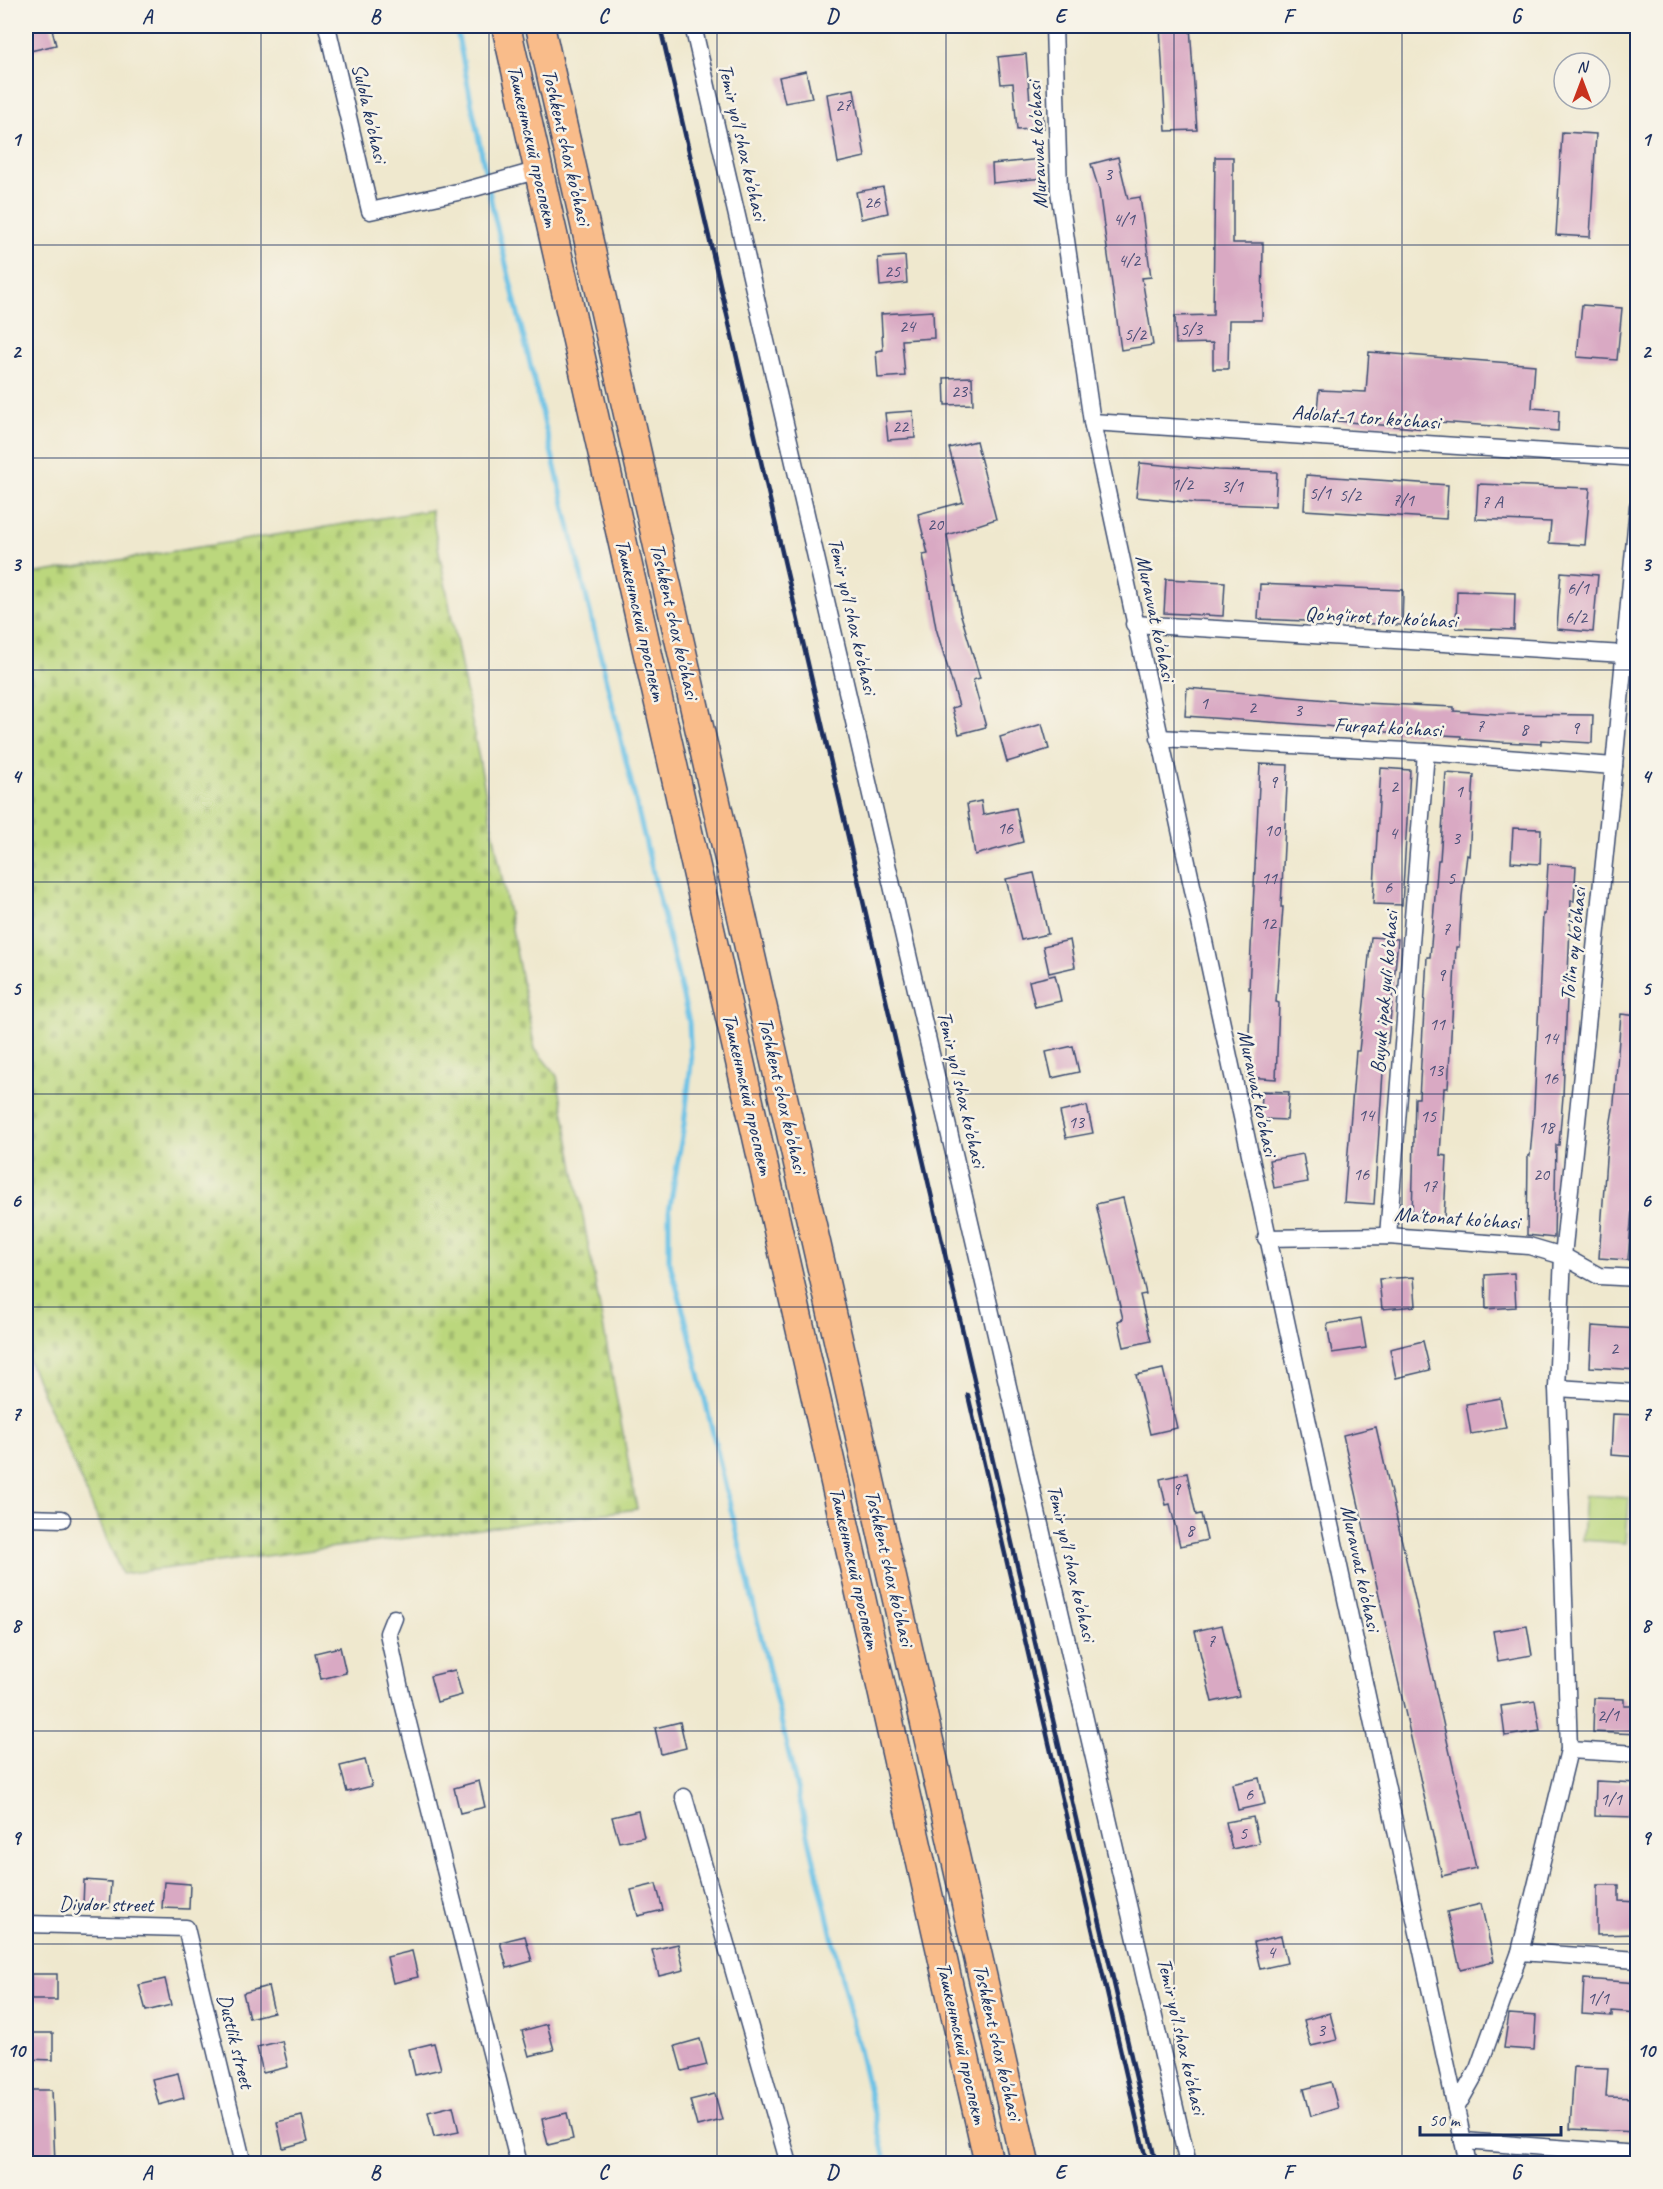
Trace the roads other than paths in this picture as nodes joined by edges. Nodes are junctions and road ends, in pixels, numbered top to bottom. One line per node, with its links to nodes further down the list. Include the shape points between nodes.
1 (327, 26): 6 (street, Sulola ko'chasi, via 370,212)
2 (506, 26): 6 (highway, Ташкентский проспект)
3 (540, 26): 39 (highway, Toshkent shox ko'chasi)
4 (693, 26): 40 (street, Temir yo'l shox ko'chasi)
5 (1054, 26): 7 (street, Muravvat ko'chasi, via 1059,191)
6 (539, 170): 38 (highway, Ташкентский проспект)
7 (1092, 422): 8 (street, Adolat-1 tor ko'chasi); 11 (street, Muravvat ko'chasi)
8 (1638, 458)
9 (1638, 506): 10 (street, To'lin oy ko'chasi)
10 (1636, 545): 12 (street, To'lin oy ko'chasi)
11 (1134, 624): 12 (street, Qo'ng'irot tor ko'chasi); 13 (street, Muravvat ko'chasi)
12 (1624, 654): 15 (street, To'lin oy ko'chasi)
13 (1159, 738): 14 (street, Furqat ko'chasi); 17 (street, Muravvat ko'chasi)
14 (1426, 752): 15 (street, Furqat ko'chasi); 16 (street, Buyuk ipak yuli ko'chasi)
15 (1614, 766): 18 (street, To'lin oy ko'chasi)
16 (1388, 1236): 17 (street, Ma'tonat ko'chasi); 18 (street, Ma'tonat ko'chasi, via 1529,1246)
17 (1266, 1238): 32 (street, Muravvat ko'chasi)
18 (1563, 1256): 19 (street, Ma'tonat ko'chasi, via 1599,1275); 20 (street, To'lin oy ko'chasi)
19 (1638, 1278)
20 (1557, 1388): 21 (street); 25 (street, To'lin oy ko'chasi)
21 (1638, 1393)
22 (26, 1518): 23 (street)
23 (62, 1519)
24 (394, 1618): 36 (street, via 388,1633 403,1702)
25 (1569, 1750): 26 (street); 30 (street, To'lin oy ko'chasi)
26 (1638, 1754)
27 (684, 1797): 37 (street)
28 (26, 1924): 29 (street, Diydor street)
29 (186, 1928): 35 (street, Dustlik street)
30 (1520, 1952): 31 (street); 32 (street, To'lin oy ko'chasi, via 1478,2069)
31 (1638, 1960)
32 (1456, 2108): 33 (street, Muravvat ko'chasi)
33 (1463, 2141): 34 (street); 41 (street, Muravvat ko'chasi)
34 (1638, 2154)
35 (243, 2163)
36 (519, 2163)
37 (789, 2163)
38 (989, 2163)
39 (1025, 2163)
40 (1188, 2163)
41 (1468, 2163)

